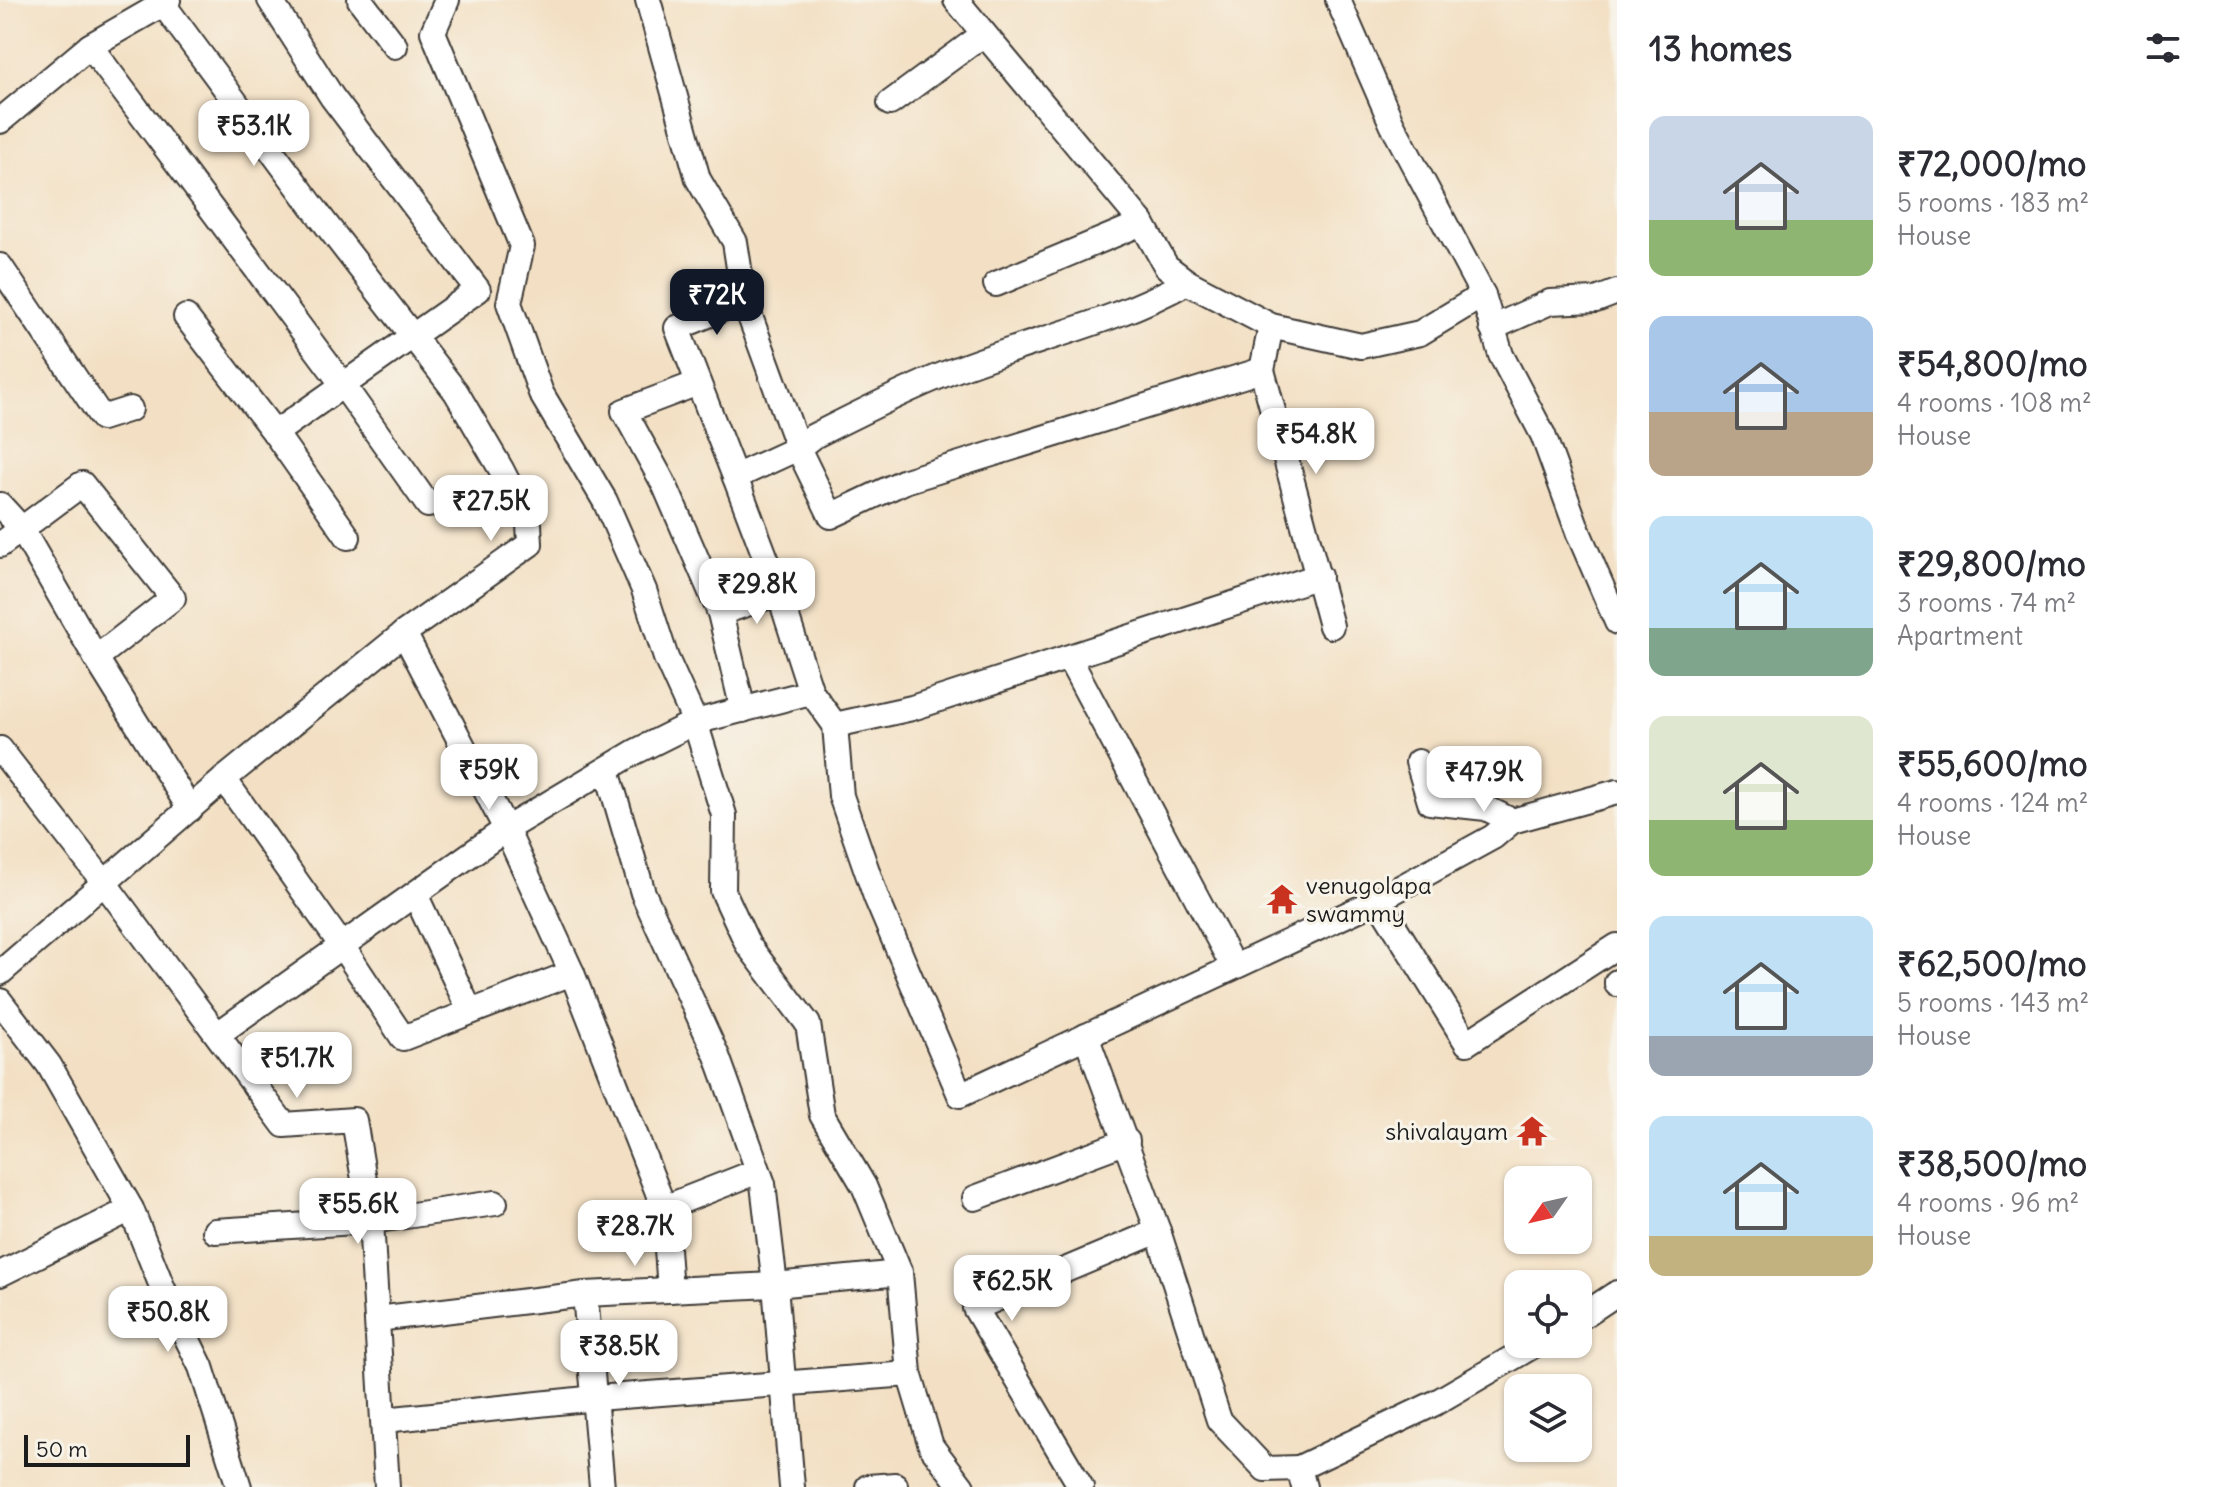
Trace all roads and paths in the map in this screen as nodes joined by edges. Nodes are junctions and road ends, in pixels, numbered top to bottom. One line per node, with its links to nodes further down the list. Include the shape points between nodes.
1 (270, 0): 23 (street, via 332,97 478,290)
2 (360, 0): 10 (street)
3 (447, 0): 46 (street, via 433,32 522,246 509,303 541,393 617,527)
4 (648, 0): 19 (street, via 698,179 735,242)
5 (956, 0): 8 (street)
6 (1338, 0): 18 (street, via 1392,124)
7 (164, 1): 9 (street); 23 (street)
8 (984, 34): 11 (street); 13 (street)
9 (90, 46): 12 (street); 26 (street)
10 (395, 46)
11 (890, 103)
12 (0, 121)
13 (1142, 223): 15 (street, via 1166,266); 16 (street)
14 (0, 266): 27 (street, via 102,418)
15 (1187, 282): 21 (street); 29 (street, via 1098,322 946,373)
16 (996, 284)
17 (1617, 292): 22 (street, via 1596,300 1550,302)
18 (1483, 295): 21 (street, via 1420,333 1361,346); 22 (street)
19 (744, 300): 25 (street, via 677,328); 29 (street)
20 (186, 317): 28 (street)
21 (1271, 326): 24 (street)
22 (1492, 328): 39 (street, via 1543,435)
23 (412, 334): 26 (street); 41 (street, via 456,392 501,469 529,524 530,544)
24 (1262, 370): 29 (street, via 905,481 831,516); 36 (street)
25 (698, 383): 30 (street); 38 (street, via 624,411 665,486)
26 (343, 385): 28 (street); 32 (street)
27 (130, 409)
28 (275, 433): 34 (street)
29 (798, 448): 30 (street)
30 (735, 477): 37 (street)
31 (0, 505): 33 (street)
32 (428, 505)
33 (21, 528): 35 (street); 42 (street); 42 (street, via 82,484 173,598)
34 (348, 537)
35 (0, 545)
36 (1319, 576): 40 (street); 43 (street)
37 (779, 593): 38 (street); 44 (street)
38 (720, 613): 45 (street)
39 (1617, 622)
40 (1331, 626)
41 (404, 633): 51 (street); 55 (street)
42 (96, 658): 53 (street)
43 (1069, 658): 47 (street, via 912,708); 61 (street)
44 (811, 692): 45 (street); 47 (street)
45 (743, 710): 46 (street)
46 (695, 722): 50 (street); 77 (street, via 724,815 723,891 748,945 808,1024 822,1115 864,1186)
47 (835, 725): 67 (street, via 841,796 876,897 960,1095)
48 (3, 759): 56 (street)
49 (1418, 762): 54 (street, via 1430,802 1486,808)
50 (607, 770): 55 (street); 69 (street, via 643,893 717,1056)
51 (224, 779): 53 (street); 59 (street)
52 (1617, 792): 54 (street)
53 (190, 809): 56 (street)
54 (1512, 821): 58 (street, via 1493,837)
55 (506, 829): 57 (street); 63 (street)
56 (103, 881): 62 (street); 66 (street)
57 (415, 894): 59 (street); 65 (street)
58 (1378, 900): 60 (street, via 1467,1043); 61 (street)
59 (342, 946): 65 (street, via 403,1038); 66 (street)
60 (1617, 946)
61 (1233, 966): 67 (street)
62 (0, 973)
63 (572, 973): 65 (street); 72 (street)
64 (0, 1001): 73 (street, via 49,1065)
65 (470, 1011)
66 (218, 1034): 74 (street, via 284,1125 354,1120)
67 (1086, 1036): 68 (street)
68 (1127, 1141): 70 (street); 76 (street)
69 (758, 1171): 72 (street); 79 (street)
70 (975, 1198)
71 (495, 1203): 74 (street)
72 (664, 1208): 80 (street)
73 (131, 1209): 78 (street); 92 (street, via 201,1367)
74 (371, 1221): 75 (street); 84 (street)
75 (215, 1231)
76 (1158, 1231): 90 (street, via 1219,1420 1265,1469); 98 (street, via 975,1308)
77 (900, 1273): 79 (street); 86 (street)
78 (0, 1274)
79 (775, 1285): 80 (street); 87 (street)
80 (670, 1290): 82 (street)
81 (1617, 1293): 83 (street)
82 (585, 1294): 84 (street); 88 (street)
83 (1592, 1310)
84 (377, 1319): 89 (street)
85 (1512, 1358): 90 (street)
86 (909, 1374): 87 (street); 97 (street, via 931,1446)
87 (781, 1383): 88 (street); 95 (street)
88 (596, 1398): 89 (street); 94 (street)
89 (384, 1420): 93 (street)
90 (1302, 1477)
91 (895, 1485): 96 (street)
92 (239, 1487)
93 (387, 1487)
94 (602, 1487)
95 (792, 1487)
96 (868, 1487)
97 (962, 1487)
98 (1081, 1487)

